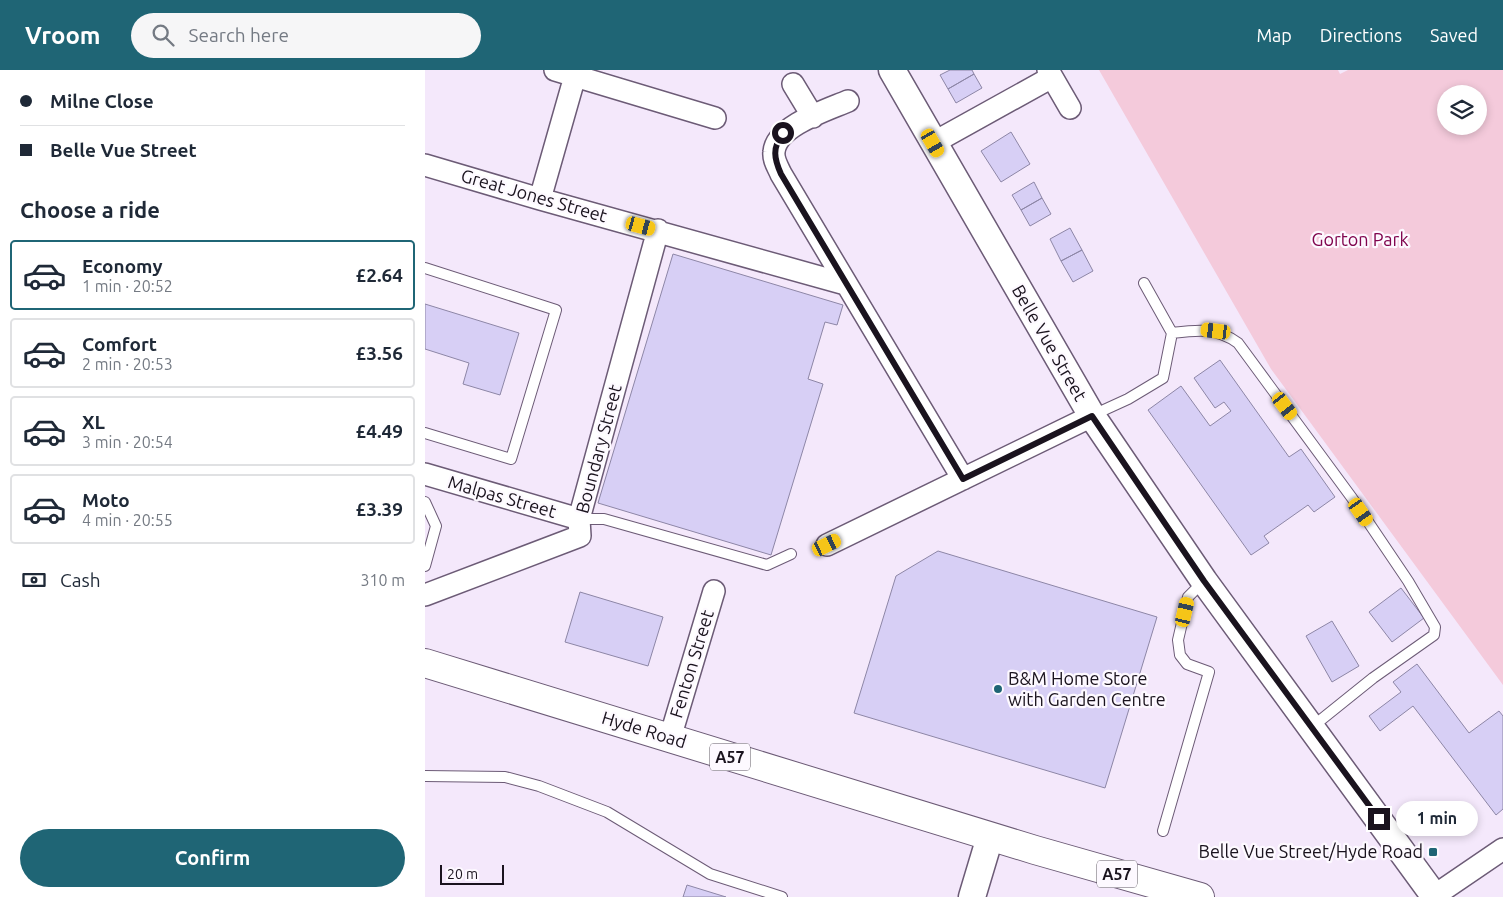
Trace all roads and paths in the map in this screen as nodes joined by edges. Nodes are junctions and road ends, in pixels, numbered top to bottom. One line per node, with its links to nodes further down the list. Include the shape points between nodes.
1 (892, 70): 9 (street, Belle Vue Street)
2 (565, 73): 8 (street); 11 (street)
3 (1050, 73): 6 (street); 9 (street)
4 (793, 84): 7 (street)
5 (848, 101): 7 (street)
6 (1070, 108)
7 (813, 117): 15 (street, via 783,133 774,150 774,158)
8 (715, 118)
9 (933, 143): 17 (street, Belle Vue Street)
10 (425, 165): 11 (street, Great Jones Street)
11 (540, 199): 12 (street, Great Jones Street)
12 (658, 230): 15 (street, Great Jones Street); 22 (street, Boundary Street)
13 (425, 268): 18 (lane, via 556,310 511,459)
14 (1144, 283): 16 (lane)
15 (845, 284): 20 (street)
16 (1171, 333): 17 (lane, via 1163,378); 30 (lane, via 1202,329 1216,331 1238,343 1352,498 1435,627 1434,635)
17 (1092, 416): 20 (street); 26 (street, Belle Vue Street)
18 (425, 433)
19 (425, 474): 22 (street, Malpas Street)
20 (963, 479): 23 (street)
21 (425, 502): 25 (lane, via 436,526)
22 (579, 519): 24 (lane, via 604,519 767,565); 28 (street, Boundary Street, via 580,536)
23 (827, 545)
24 (791, 554)
25 (425, 566)
26 (1204, 581): 30 (street, Belle Vue Street); 33 (lane, via 1188,597 1178,640 1180,655 1187,664 1209,672)
27 (714, 591): 31 (street, Fenton Street)
28 (425, 595)
29 (425, 663): 31 (highway, Hyde Road / A57)
30 (1312, 727): 37 (street, Belle Vue Street)
31 (670, 738): 34 (highway, Hyde Road / A57)
32 (425, 776): 38 (lane, via 505,777 539,786 607,812 709,874)
33 (1163, 831)
34 (990, 837): 36 (highway, Hyde Road / A57); 39 (street)
35 (1503, 848): 37 (street)
36 (1035, 850): 40 (highway, Hyde Road / A57); 41 (highway, Hyde Road / A57)
37 (1435, 896)
38 (782, 897)
39 (972, 897)
40 (1134, 897)
41 (1198, 897)

